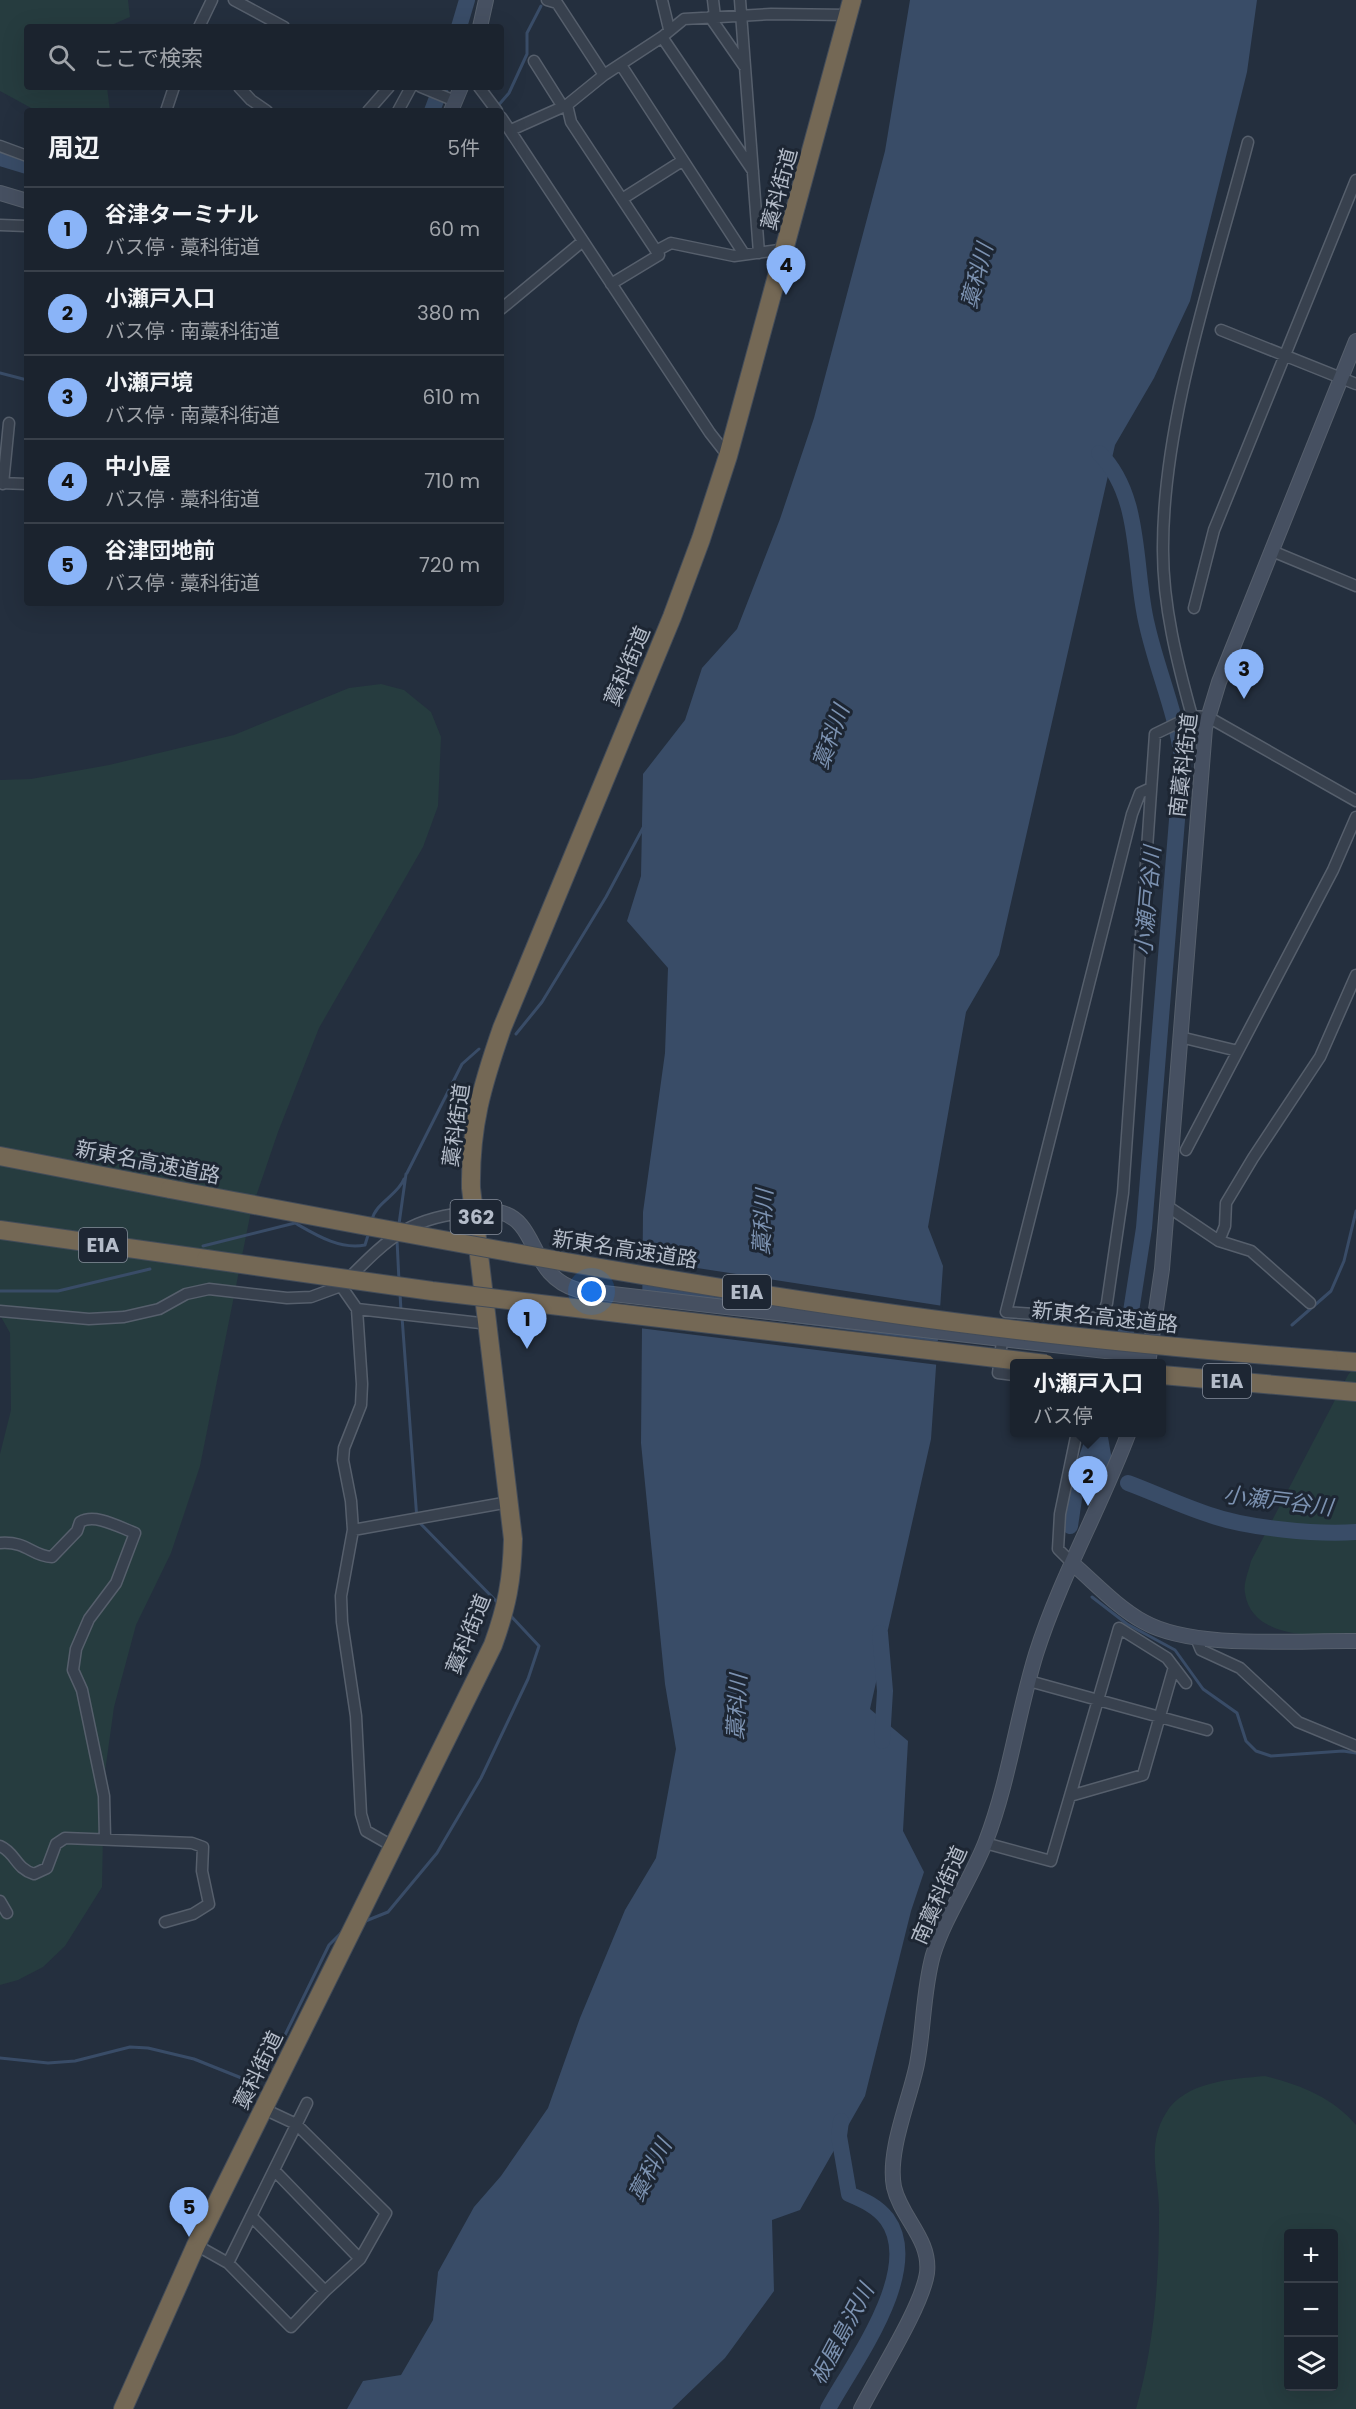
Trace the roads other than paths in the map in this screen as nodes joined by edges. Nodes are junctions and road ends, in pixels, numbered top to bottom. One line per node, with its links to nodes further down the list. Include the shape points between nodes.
1 (212, 0): 11 (street)
2 (234, 0): 12 (street)
3 (486, 0): 13 (main road)
4 (547, 0): 18 (street, via 557,3)
5 (662, 0): 14 (street)
6 (713, 0): 9 (street)
7 (740, 0): 10 (street)
8 (851, 7): 10 (street); 47 (highway, 藁科街道 / 362)
9 (712, 17): 10 (street); 14 (street, via 684,19); 17 (street)
10 (741, 17): 17 (street)
11 (200, 24)
12 (278, 24)
13 (481, 24)
14 (666, 33): 16 (street); 39 (street)
15 (534, 61): 27 (street)
16 (621, 65): 18 (street); 38 (street)
17 (745, 68): 39 (street)
18 (604, 75): 27 (street)
19 (173, 90): 28 (street)
20 (242, 90): 29 (street)
21 (386, 90): 30 (street)
22 (409, 90): 31 (street)
23 (426, 90): 26 (street)
24 (461, 90): 26 (main road)
25 (481, 90): 32 (street)
26 (453, 106)
27 (565, 106): 34 (street); 42 (street, via 571,122)
28 (167, 108)
29 (263, 108)
30 (371, 108)
31 (400, 108)
32 (495, 108)
33 (504, 121): 34 (street)
34 (511, 130): 46 (street)
35 (1248, 142): 65 (street, via 1180,404 1163,526 1169,617)
36 (0, 146): 37 (street)
37 (24, 155)
38 (682, 161): 42 (street); 50 (street)
39 (753, 171): 49 (street)
40 (1356, 180): 55 (street)
41 (0, 193): 43 (main road)
42 (622, 199): 48 (street)
43 (24, 200)
44 (0, 225): 45 (street)
45 (24, 226)
46 (583, 241): 51 (street); 52 (street)
47 (786, 249): 49 (street); 59 (highway, 藁科街道 / 362)
48 (656, 251): 50 (street, via 671,243); 51 (street, via 659,255)
49 (759, 253): 50 (street)
50 (744, 254)
51 (611, 284): 59 (street)
52 (504, 307)
53 (1221, 330): 55 (street)
54 (1356, 341): 56 (main road, 南藁科街道)
55 (1284, 355): 56 (street); 64 (street, via 1214,530)
56 (1341, 378): 57 (street); 62 (main road, 南藁科街道)
57 (1356, 384)
58 (9, 423): 60 (street)
59 (728, 456): 76 (highway, 藁科街道 / 362, via 672,617 480,1090 471,1160)
60 (1, 484): 61 (street)
61 (24, 484)
62 (1272, 551): 63 (street); 66 (main road, 南藁科街道)
63 (1356, 586)
64 (1194, 608)
65 (1192, 716): 66 (street); 67 (street, via 1155,734)
66 (1208, 717): 68 (street); 71 (main road, 南藁科街道, via 1200,766)
67 (1151, 788): 83 (street, via 1140,793 1132,814); 83 (street, via 1123,1193 1107,1303 1103,1314 1096,1318)
68 (1356, 801)
69 (1356, 817): 72 (street, via 1333,870)
70 (1356, 975): 78 (street, via 1320,1057 1226,1203 1225,1226)
71 (1180, 1037): 72 (street); 75 (main road, 南藁科街道)
72 (1238, 1051): 73 (street)
73 (1186, 1150)
74 (0, 1156): 89 (highway, 新東名高速道路 / E1A, bridge, via 514,1253 854,1308 1092,1339)
75 (1167, 1206): 78 (street); 87 (main road, 南藁科街道)
76 (475, 1212): 79 (street, via 451,1214 406,1228 385,1242); 84 (highway, 藁科街道 / 362); 85 (main road, via 499,1212 518,1222 549,1274 564,1286 578,1290)
77 (0, 1230): 88 (highway, E1A, bridge, via 432,1291)
78 (1219, 1241): 80 (street, via 1251,1251)
79 (341, 1286): 81 (street); 82 (street, via 311,1297 287,1298 209,1289 186,1294 159,1309 124,1317 89,1319)
80 (1310, 1303)
81 (357, 1309): 84 (street); 96 (street, via 361,1405 343,1460)
82 (0, 1311)
83 (1006, 1312): 85 (street)
84 (489, 1324): 95 (highway, 藁科街道 / 362)
85 (1002, 1339): 86 (main road); 90 (street, via 998,1373)
86 (1142, 1359)
87 (1149, 1359)
88 (1010, 1360)
89 (1356, 1362)
90 (1010, 1374)
91 (1166, 1375): 92 (highway, E1A)
92 (1356, 1392)
93 (1076, 1437): 98 (street, via 1060,1514 1058,1549)
94 (1127, 1437): 98 (main road, 南藁科街道)
95 (509, 1502): 96 (street); 112 (highway, 藁科街道 / 362, via 512,1581 502,1618 493,1645)
96 (353, 1530): 112 (street, via 341,1596 356,1716 361,1814 366,1831)
97 (0, 1543): 109 (street, via 23,1544 44,1557 52,1557 86,1518 135,1533 116,1583 89,1619 76,1649 73,1670 82,1690 104,1796)
98 (1073, 1564): 99 (main road, via 1143,1621 1170,1633); 102 (main road, 南藁科街道, via 1055,1599)
99 (1196, 1638): 100 (main road); 107 (street, via 1201,1650 1240,1668 1298,1722)
100 (1356, 1641)
101 (1174, 1667): 103 (street); 104 (street, via 1167,1658 1119,1628); 105 (street)
102 (1029, 1681): 104 (street); 110 (main road, 南藁科街道)
103 (1186, 1683)
104 (1098, 1699): 105 (street); 108 (street)
105 (1160, 1717): 106 (street); 108 (street, via 1143,1775)
106 (1207, 1730)
107 (1356, 1746)
108 (1070, 1796): 110 (street, via 1051,1862)
109 (105, 1838): 111 (street, via 65,1838 56,1844 46,1868 34,1874 22,1870); 115 (street, via 203,1847 203,1880 209,1904 194,1914)
110 (985, 1843): 126 (main road, 南藁科街道, via 934,1954 923,2005 917,2063 896,2150 894,2186 926,2249 927,2272 921,2295)
111 (0, 1846)
112 (394, 1847): 117 (highway, 藁科街道 / 362)
113 (0, 1901): 114 (street)
114 (7, 1912)
115 (165, 1922)
116 (307, 2103): 118 (street)
117 (264, 2109): 118 (street); 121 (highway, 藁科街道 / 362)
118 (296, 2124): 119 (street); 122 (street, via 386,2213)
119 (274, 2170): 120 (street); 122 (street)
120 (251, 2216): 123 (street); 124 (street)
121 (196, 2245): 123 (street); 125 (highway, 藁科街道 / 362)
122 (360, 2259): 124 (street)
123 (228, 2263): 124 (street, via 291,2327)
124 (325, 2291)
125 (123, 2409)
126 (861, 2409)

